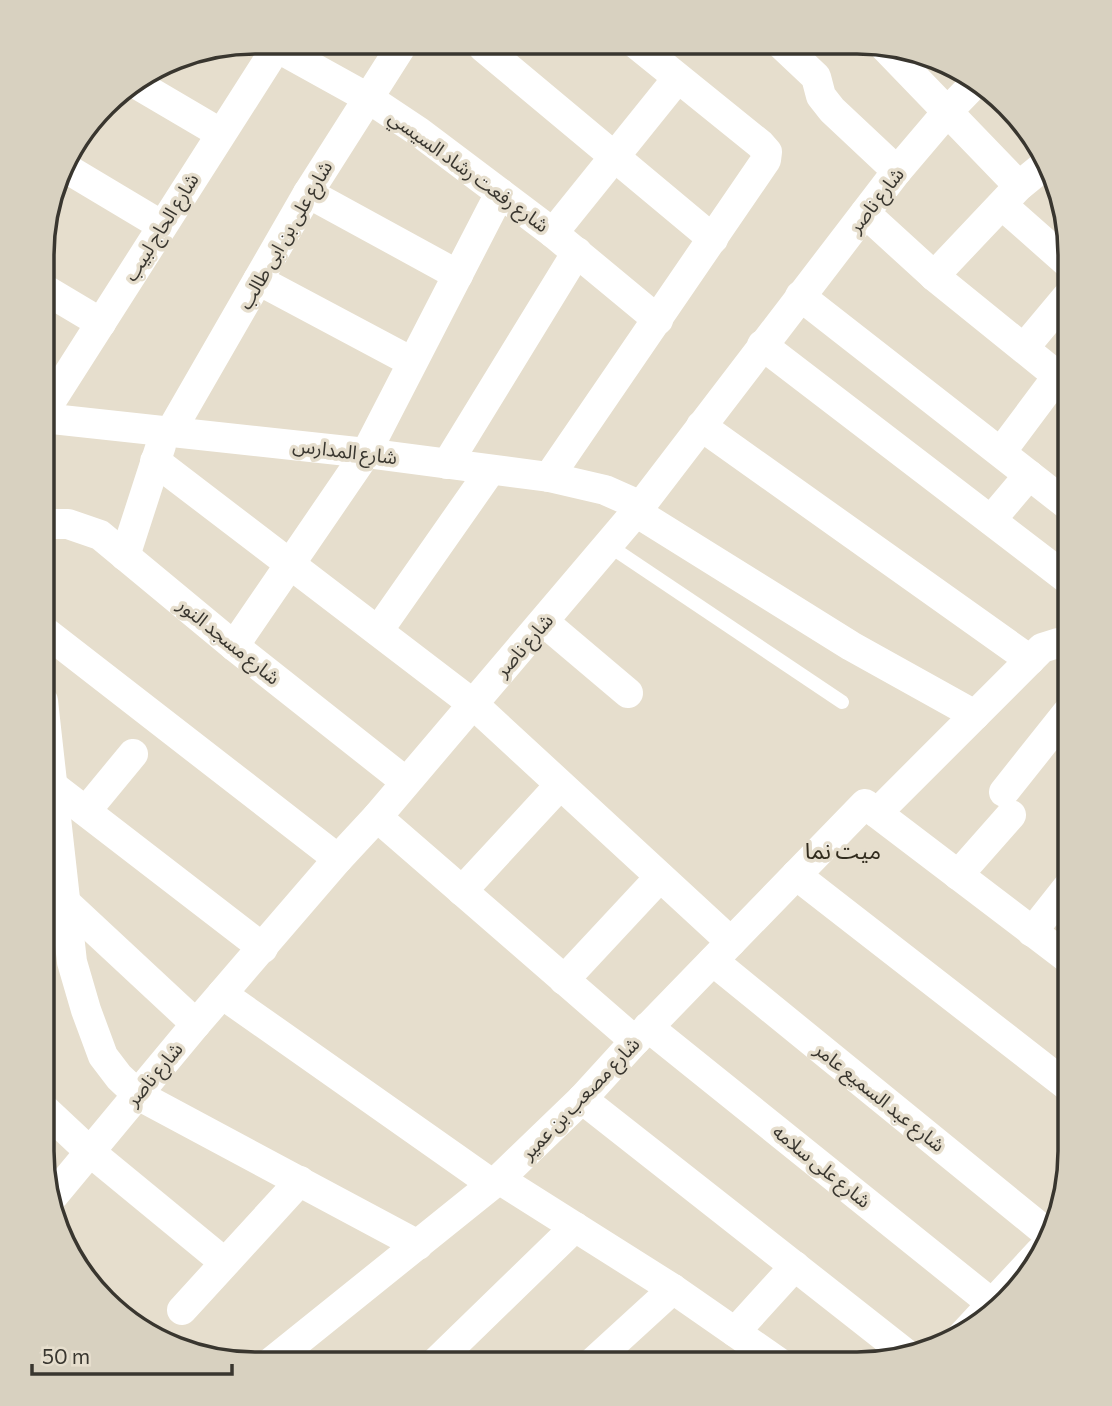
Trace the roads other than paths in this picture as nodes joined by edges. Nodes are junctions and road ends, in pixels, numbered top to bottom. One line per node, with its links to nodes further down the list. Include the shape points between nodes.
1 (648, 54): 8 (street)
2 (792, 54): 15 (street, via 816,77 821,96 832,110)
3 (267, 55): 13 (street, شارع الحاج لبيب)
4 (293, 55): 11 (street, شارع رفعت رشاد السيسي)
5 (396, 55): 11 (street, شارع على بن ابى طالب)
6 (492, 55): 14 (street)
7 (896, 58): 12 (street)
8 (677, 79): 14 (street); 24 (street, via 767,152 760,170)
9 (143, 88): 13 (street)
10 (970, 89): 12 (street, شارع ناصر)
11 (368, 97): 18 (street, شارع على بن ابى طالب); 19 (street, شارع رفعت رشاد السيسي)
12 (948, 111): 15 (street, شارع ناصر); 20 (street)
13 (220, 134): 22 (street, شارع الحاج لبيب)
14 (614, 157): 23 (street); 24 (street)
15 (898, 171): 21 (street, شارع ناصر)
16 (1038, 171): 20 (street)
17 (73, 172): 22 (street)
18 (308, 193): 27 (street); 29 (street, شارع على بن ابى طالب)
19 (500, 193): 23 (street, شارع رفعت رشاد السيسي); 27 (street)
20 (1011, 195): 25 (street); 28 (street)
21 (865, 213): 28 (street); 31 (street, شارع ناصر)
22 (161, 226): 34 (street, شارع الحاج لبيب)
23 (553, 233): 26 (street, شارع رفعت رشاد السيسي)
24 (713, 239): 33 (street)
25 (1058, 250)
26 (577, 252): 33 (street, شارع رفعت رشاد السيسي); 47 (street)
27 (458, 275): 37 (street)
28 (934, 276): 36 (street)
29 (258, 280): 37 (street); 43 (street, شارع على بن ابى طالب)
30 (54, 295): 34 (street)
31 (800, 296): 35 (street, شارع ناصر); 44 (street)
32 (1058, 307): 36 (street)
33 (658, 320): 50 (street)
34 (101, 323): 40 (street, شارع الحاج لبيب)
35 (762, 345): 42 (street, شارع ناصر); 53 (street)
36 (1024, 348): 38 (street)
37 (412, 362): 45 (street)
38 (1058, 377)
39 (1058, 389): 44 (street)
40 (54, 396)
41 (54, 419): 43 (street, شارع المدارس)
42 (701, 426): 52 (street, شارع ناصر); 64 (street)
43 (168, 431): 45 (street, شارع المدارس); 46 (street, شارع على بن ابى طالب)
44 (1000, 452): 49 (street)
45 (366, 453): 47 (street, شارع المدارس); 57 (street)
46 (155, 461): 56 (street, شارع على بن ابى طالب); 57 (street, شارع عبد السميع عامر)
47 (447, 464): 48 (street, شارع المدارس)
48 (491, 471): 50 (street, شارع المدارس); 60 (street)
49 (1029, 475): 51 (street); 53 (street)
50 (549, 477): 52 (street, شارع المدارس, via 606,489)
51 (1058, 497)
52 (639, 509): 55 (street, شارع ناصر); 68 (street, شارع المدارس, via 851,646)
53 (991, 520): 58 (street)
54 (54, 524): 56 (street, شارع مسجد النور, via 100,535)
55 (608, 545): 59 (street, شارع ناصر); 66 (lane)
56 (125, 555): 63 (street, شارع مسجد النور)
57 (290, 564): 60 (street, شارع عبد السميع عامر); 63 (street)
58 (1058, 571)
59 (544, 622): 65 (street); 67 (street, شارع ناصر)
60 (378, 631): 67 (street, شارع عبد السميع عامر)
61 (54, 640): 77 (street)
62 (1058, 643): 64 (street, شارع مصعب بن عمير, via 1042,648)
63 (234, 646): 71 (street, شارع مسجد النور)
64 (1030, 660): 68 (street, شارع مصعب بن عمير)
65 (628, 693)
66 (842, 702)
67 (473, 704): 71 (street, شارع ناصر); 72 (street, شارع عبد السميع عامر)
68 (975, 715): 74 (street, شارع مصعب بن عمير)
69 (1057, 728): 79 (street)
70 (133, 754): 75 (street)
71 (406, 782): 76 (street, شارع ناصر)
72 (560, 785): 80 (street, شارع عبد السميع عامر); 81 (street)
73 (54, 786): 75 (street); 83 (street, via 63,873)
74 (871, 809): 78 (street, شارع مصعب بن عمير); 79 (street)
75 (86, 811): 85 (street)
76 (377, 817): 77 (street, شارع ناصر); 81 (street, شارع على سلامه)
77 (338, 859): 85 (street, شارع ناصر)
78 (796, 875): 86 (street, شارع مصعب بن عمير); 92 (street)
79 (958, 875): 84 (street)
80 (660, 877): 86 (street, شارع عبد السميع عامر); 88 (street)
81 (462, 891): 88 (street, شارع على سلامه)
82 (1057, 900): 84 (street)
83 (54, 909): 90 (street); 93 (street, via 103,1056)
84 (1032, 932): 87 (street)
85 (263, 948): 89 (street, شارع ناصر)
86 (722, 951): 91 (street, شارع مصعب بن عمير); 101 (street, شارع عبد السميع عامر)
87 (1057, 951)
88 (564, 980): 91 (street, شارع على سلامه)
89 (222, 994): 90 (street, شارع ناصر); 98 (street)
90 (196, 1024): 93 (street, شارع ناصر)
91 (642, 1034): 94 (street, شارع مصعب بن عمير); 106 (street, شارع على سلامه)
92 (1057, 1078)
93 (138, 1095): 96 (street, شارع ناصر); 97 (street)
94 (582, 1099): 98 (street, شارع مصعب بن عمير); 104 (street)
95 (54, 1118): 96 (street)
96 (89, 1151): 99 (street, شارع ناصر); 103 (street)
97 (300, 1181): 102 (street); 103 (street)
98 (496, 1182): 100 (street); 102 (street, شارع مصعب بن عمير)
99 (58, 1189)
100 (575, 1227): 105 (street); 111 (street)
101 (1042, 1228)
102 (418, 1245): 110 (street, شارع مصعب بن عمير)
103 (224, 1262): 107 (street)
104 (795, 1266): 108 (street); 109 (street)
105 (673, 1289): 108 (street); 112 (street)
106 (990, 1301)
107 (182, 1310)
108 (743, 1347)
109 (898, 1348)
110 (285, 1351)
111 (447, 1351)
112 (605, 1351)

